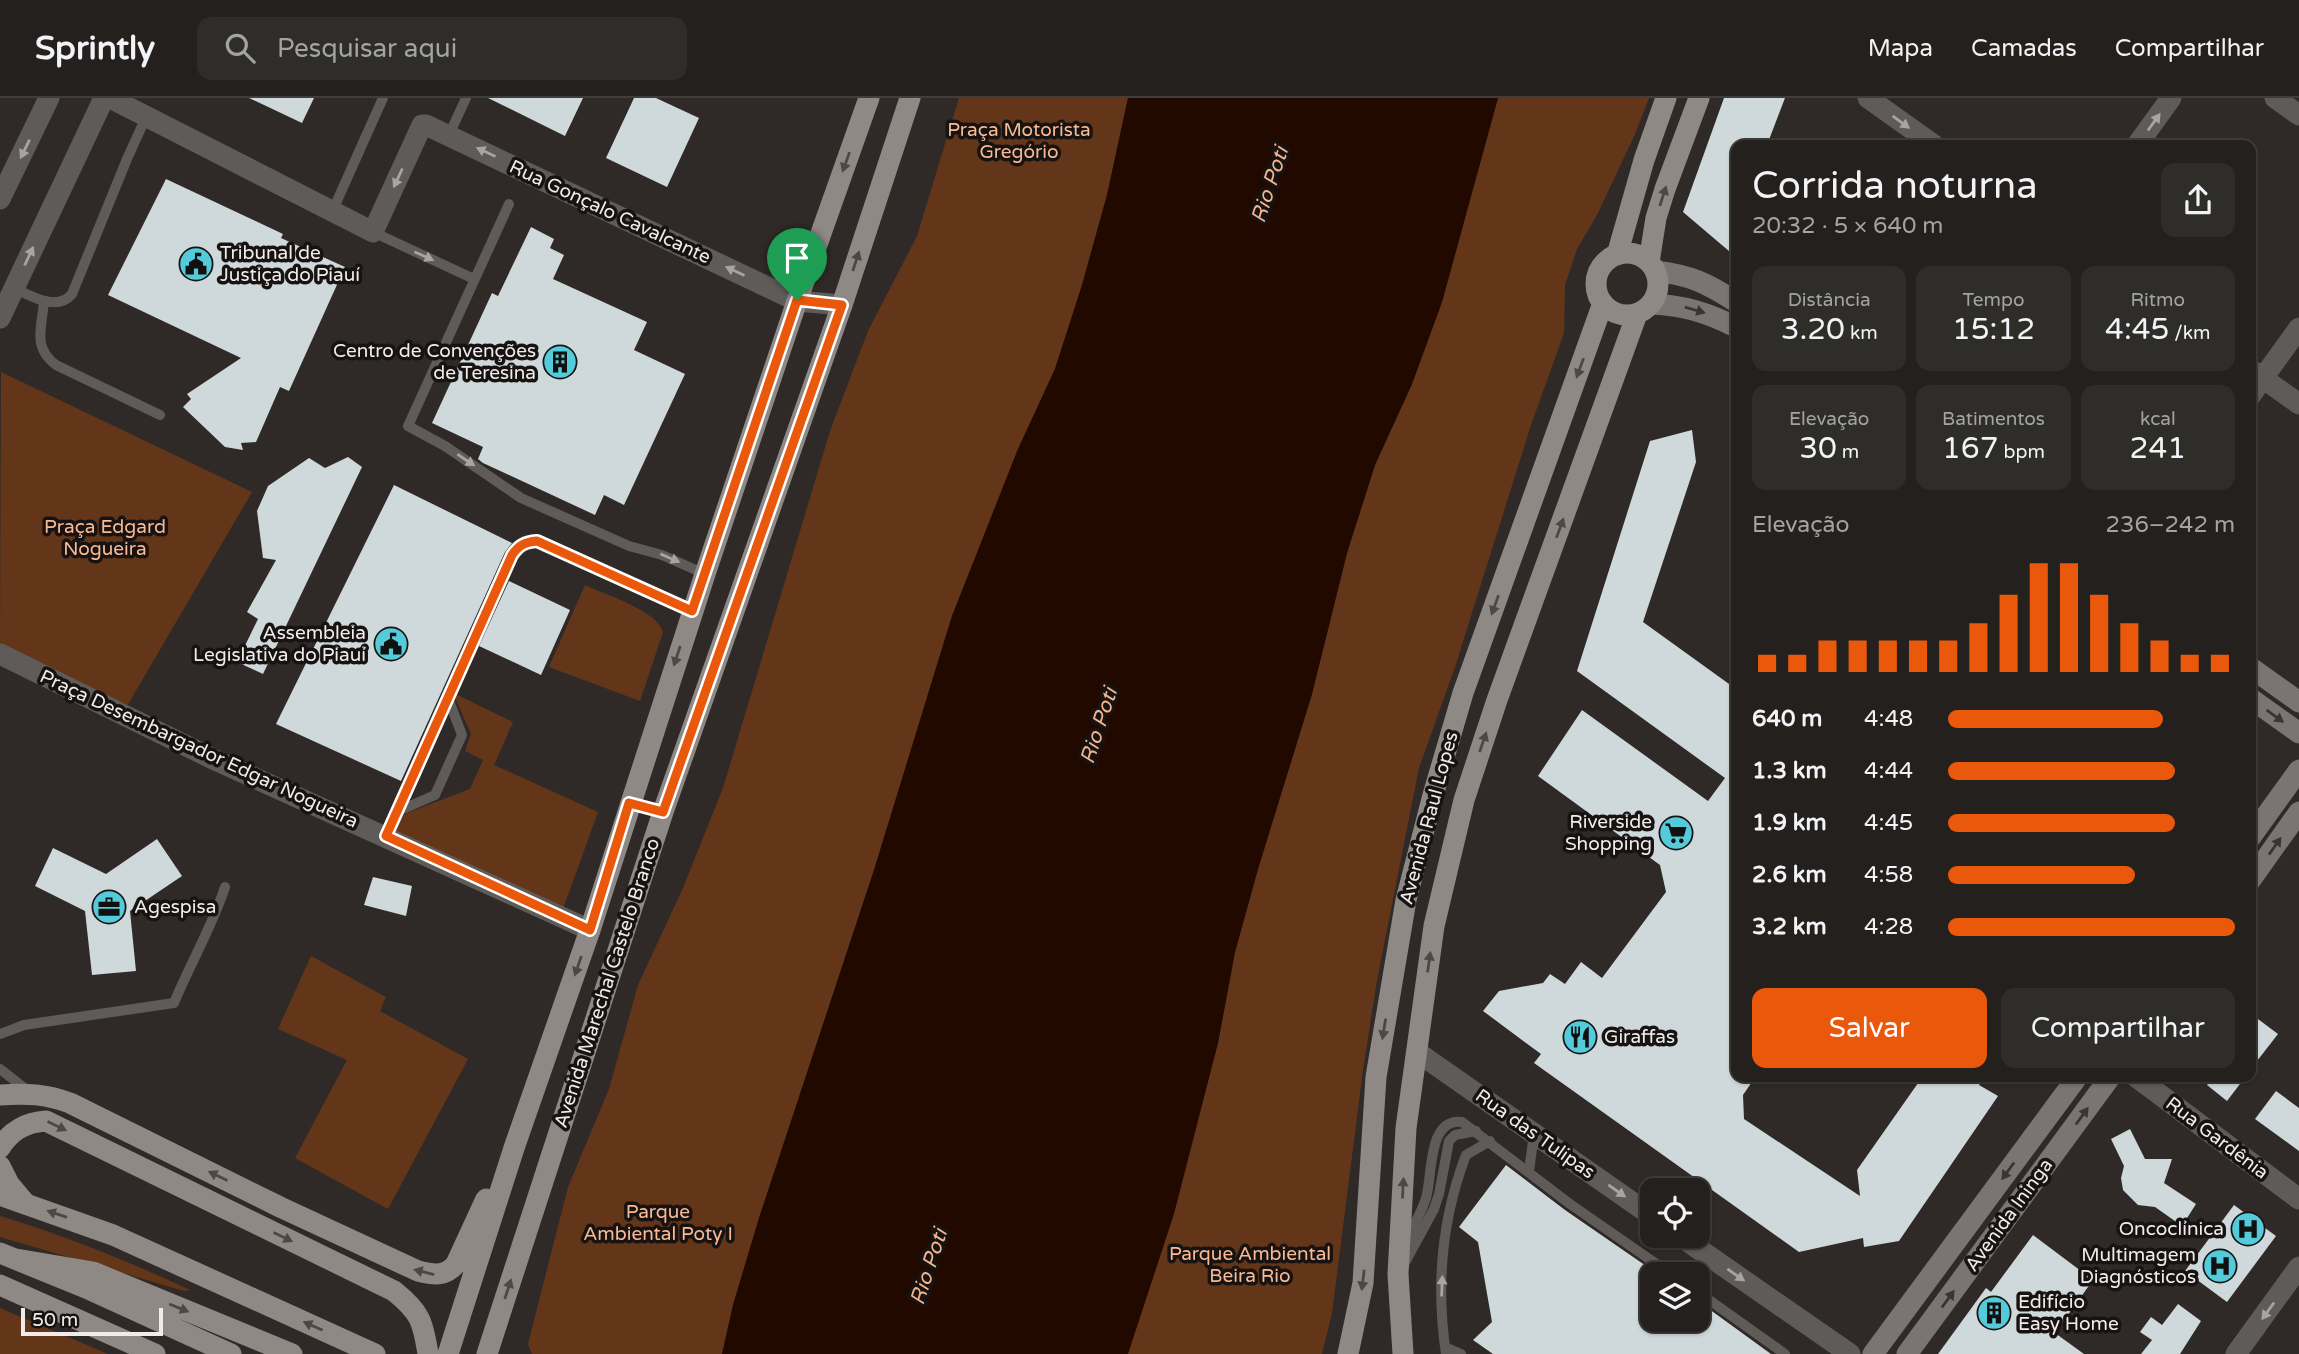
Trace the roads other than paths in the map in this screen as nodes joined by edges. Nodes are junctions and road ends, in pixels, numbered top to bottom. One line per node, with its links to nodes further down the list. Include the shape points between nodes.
1 (49, 98): 18 (street, one-way to 18)
2 (104, 98): 25 (street, one-way to 2)
3 (110, 98): 14 (street)
4 (383, 98): 20 (lane)
5 (466, 98): 15 (lane)
6 (869, 98): 27 (main road, Avenida Marechal Castelo Branco, one-way to 27)
7 (910, 98): 30 (main road, Avenida Marechal Castelo Branco, one-way to 7)
8 (1666, 98): 22 (main road)
9 (1699, 98): 23 (main road, one-way to 9, via 1656,219)
10 (1868, 98): 16 (street, one-way to 16)
11 (2171, 98): 17 (street, one-way to 11)
12 (2275, 98): 13 (street)
13 (2299, 115)
14 (146, 117): 20 (street); 28 (lane, via 72,294 59,303)
15 (449, 135): 21 (street, Rua Gonçalo Cavalcante, one-way to 21, via 423,125); 27 (street, Rua Gonçalo Cavalcante, one-way to 15)
16 (1927, 140)
17 (2141, 140)
18 (0, 199)
19 (509, 204): 24 (lane)
20 (332, 212): 21 (street)
21 (373, 232): 24 (lane, one-way to 24)
22 (1617, 255): 23 (main road, via 1640,256); 29 (main road, via 1598,275 1597,290)
23 (1652, 267): 26 (main road, via 1712,286); 31 (main road, via 1658,288)
24 (474, 279): 38 (lane, one-way to 38, via 408,426 522,498)
25 (14, 288): 28 (lane); 32 (street)
26 (1731, 299)
27 (797, 300): 30 (street, Rua Gonçalo Cavalcante); 38 (main road, Avenida Marechal Castelo Branco)
28 (44, 301): 37 (lane, via 40,346 46,357)
29 (1603, 303): 31 (main road, via 1625,315); 97 (main road, Avenida Raul Lopes, one-way to 97, via 1464,693 1406,900 1376,1077 1363,1283)
30 (842, 305): 48 (main road, Avenida Marechal Castelo Branco)
31 (1644, 309): 33 (main road, one-way to 33, via 1678,305); 59 (main road, Avenida Raul Lopes, one-way to 31, via 1434,926 1464,800)
32 (0, 317)
33 (1731, 324)
34 (2299, 328): 35 (street)
35 (2257, 374): 36 (street)
36 (2299, 404)
37 (160, 415)
38 (705, 574): 39 (main road, Avenida Marechal Castelo Branco)
39 (692, 611): 42 (lane, via 537,541 528,542 512,555); 46 (main road, Avenida Marechal Castelo Branco, one-way to 46)
40 (0, 654): 54 (street, Praça Desembargador Edgar Nogueira, via 213,759)
41 (2256, 671): 44 (main road)
42 (448, 698): 50 (lane); 50 (lane, via 462,735 435,795)
43 (2256, 702): 45 (main road, one-way to 45)
44 (2299, 702)
45 (2299, 733)
46 (641, 765): 48 (main road); 49 (main road, Avenida Marechal Castelo Branco)
47 (2299, 770): 53 (main road)
48 (675, 776): 51 (main road, Avenida Marechal Castelo Branco)
49 (629, 803): 51 (main road); 57 (main road, Avenida Marechal Castelo Branco)
50 (396, 812): 54 (lane)
51 (663, 812): 96 (main road, Avenida Marechal Castelo Branco, one-way to 51)
52 (2299, 812): 55 (main road, one-way to 52)
53 (2256, 830)
54 (386, 836): 57 (street, Praça Desembargador Edgar Nogueira)
55 (2256, 873)
56 (225, 887): 58 (lane, via 174,1003 24,1025)
57 (590, 930): 70 (main road, Avenida Marechal Castelo Branco, one-way to 70)
58 (0, 1034)
59 (1417, 1052): 67 (street, Rua das Tulipas); 80 (main road, Avenida Raul Lopes, one-way to 59, via 1406,1128)
60 (0, 1069): 64 (lane)
61 (2073, 1082): 102 (main road, Avenida Ininga, one-way to 102)
62 (2107, 1082): 103 (main road, Avenida Ininga, one-way to 62)
63 (2143, 1082): 75 (street, Rua Gardênia)
64 (30, 1093): 65 (main road); 79 (main road, one-way to 64, via 70,1102)
65 (0, 1095)
66 (1476, 1131): 69 (lane); 80 (lane, via 1455,1121 1443,1127 1427,1195); 85 (lane, via 1455,1135 1450,1141 1434,1209)
67 (1534, 1134): 72 (lane); 77 (street, Rua das Tulipas, one-way to 77)
68 (3, 1141): 84 (main road, one-way to 84, via 34,1122 46,1121)
69 (1490, 1141): 72 (lane); 89 (lane, one-way to 69, via 1441,1308 1445,1230 1466,1155)
70 (514, 1148): 79 (main road, one-way to 79, via 451,1270 442,1275 418,1271); 95 (main road, Avenida Marechal Castelo Branco)
71 (0, 1166): 76 (main road)
72 (1529, 1171): 82 (lane)
73 (0, 1185): 76 (main road)
74 (0, 1195): 76 (main road)
75 (2299, 1199)
76 (26, 1205): 93 (main road, one-way to 76, via 113,1235)
77 (1640, 1208)
78 (1697, 1248): 101 (street, one-way to 101)
79 (370, 1249): 84 (main road)
80 (1400, 1252): 85 (main road, Avenida Raul Lopes)
81 (8, 1256): 86 (main road)
82 (1654, 1262)
83 (2299, 1267): 104 (street, one-way to 104)
84 (358, 1273): 94 (main road, via 414,1307 424,1322)
85 (1398, 1274): 98 (main road, Avenida Raul Lopes)
86 (90, 1280): 91 (main road); 92 (main road, one-way to 92)
87 (0, 1285): 90 (main road)
88 (1710, 1301): 100 (lane)
89 (1445, 1350): 99 (lane)
90 (155, 1354)
91 (231, 1354)
92 (292, 1354)
93 (375, 1354)
94 (428, 1354)
95 (448, 1354)
96 (487, 1354)
97 (1348, 1354)
98 (1404, 1354)
99 (1461, 1354)
100 (1785, 1354)
101 (1850, 1354)
102 (1873, 1354)
103 (1907, 1354)
104 (2236, 1354)

